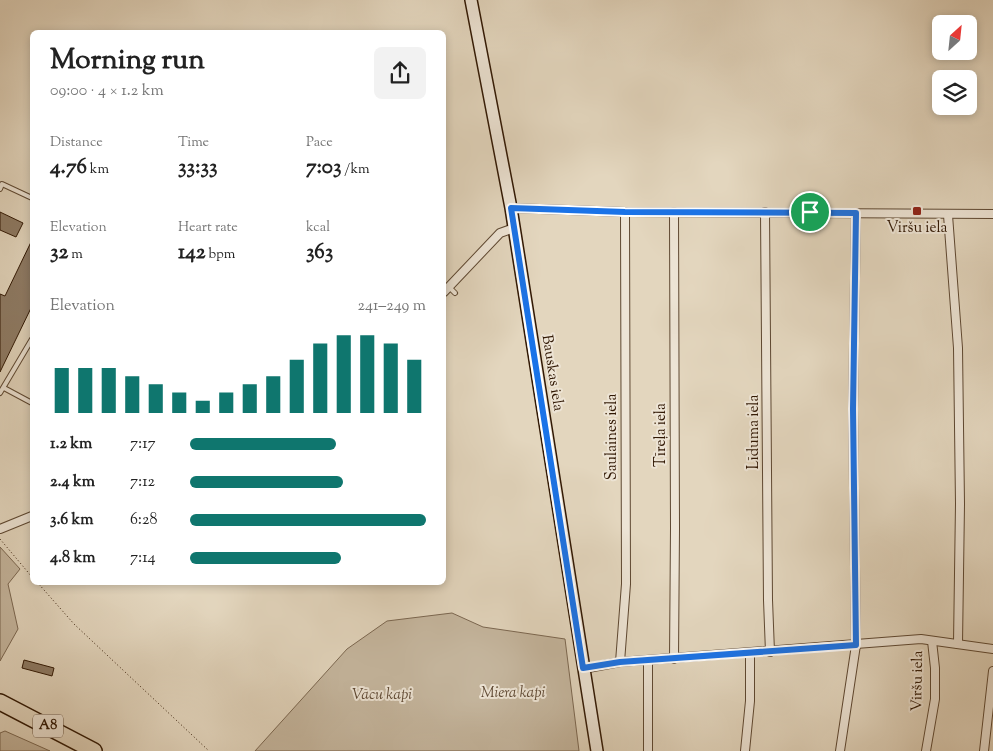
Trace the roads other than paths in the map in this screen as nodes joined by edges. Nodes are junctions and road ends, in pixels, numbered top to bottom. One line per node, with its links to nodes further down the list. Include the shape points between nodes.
1 (471, 0): 4 (street, Bauskas iela)
2 (0, 189): 3 (lane, via 2,184)
3 (30, 197)
4 (511, 208): 5 (street); 11 (street, Bauskas iela)
5 (625, 212): 6 (street); 28 (street, Saulaines iela, via 626,584)
6 (674, 212): 7 (street); 26 (street, Tīreļa iela)
7 (765, 212): 8 (street); 23 (street, Līduma iela)
8 (856, 213): 10 (street); 21 (street, via 853,409)
9 (993, 214): 10 (street)
10 (948, 215): 20 (street, via 958,348)
11 (514, 228): 12 (street, via 500,233); 29 (street, Bauskas iela)
12 (449, 290)
13 (30, 342): 14 (lane)
14 (4, 388): 15 (lane); 16 (lane)
15 (0, 393)
16 (30, 402)
17 (30, 517): 18 (street)
18 (0, 528)
19 (932, 641): 20 (street); 21 (street, via 921,639); 37 (street, Viršu iela, via 935,699)
20 (958, 644): 22 (street)
21 (856, 645): 23 (street); 36 (street)
22 (993, 649): 25 (street)
23 (770, 652): 24 (street)
24 (750, 653): 26 (street); 35 (street)
25 (993, 654)
26 (674, 659): 27 (street)
27 (648, 660): 28 (street); 34 (street)
28 (620, 662): 29 (street)
29 (583, 668): 33 (street, Bauskas iela)
30 (993, 671): 38 (street)
31 (0, 702): 32 (highway, A8)
32 (94, 751)
33 (598, 751)
34 (648, 751)
35 (745, 751)
36 (840, 751)
37 (926, 751)
38 (984, 751)

